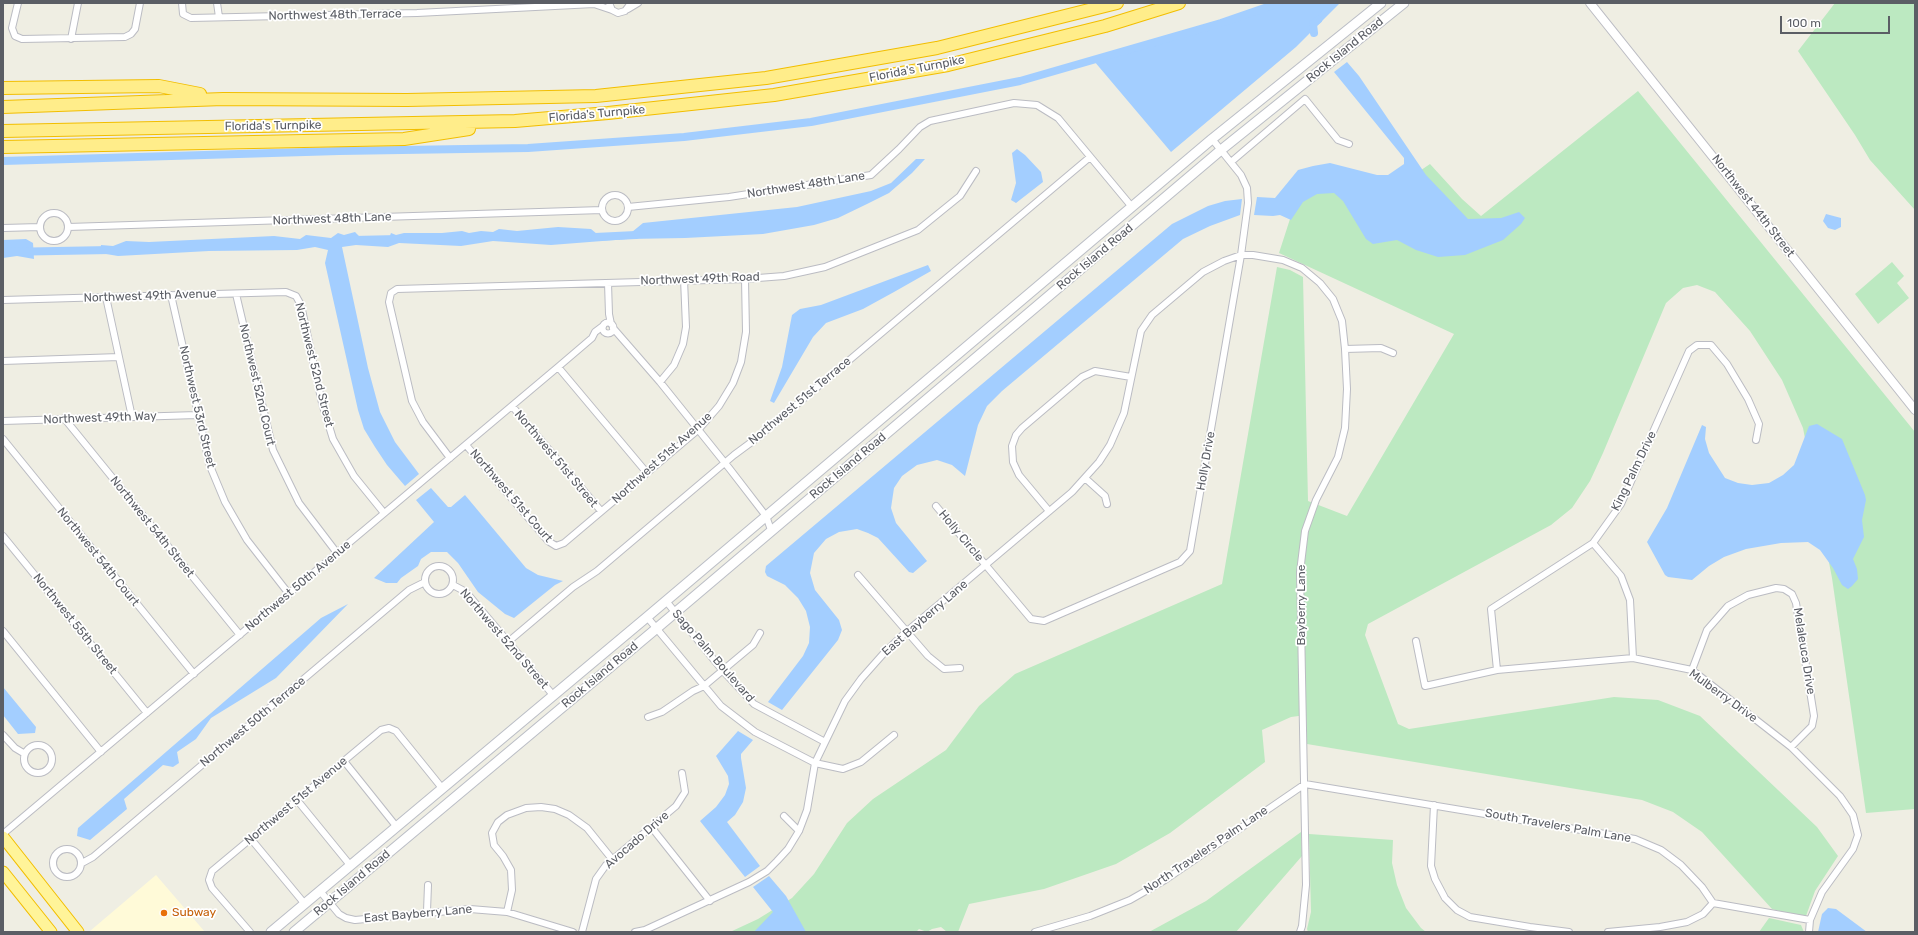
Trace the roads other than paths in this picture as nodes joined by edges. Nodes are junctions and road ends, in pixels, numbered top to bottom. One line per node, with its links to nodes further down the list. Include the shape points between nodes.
1 (18, 3): 17 (street, via 12,28 15,36 22,39)
2 (78, 3): 17 (street)
3 (140, 3): 17 (street, via 135,29 131,34 125,37)
4 (182, 3): 16 (street, Northwest 48th Terrace, via 182,11 188,17)
5 (217, 3): 16 (street)
6 (609, 3): 15 (street)
7 (638, 3): 14 (street, Northwest 48th Terrace)
8 (1117, 3): 19 (highway, Florida's Turnpike, via 937,48 766,78 596,96 407,100)
9 (1179, 3): 21 (highway, Florida's Turnpike, via 1105,26 948,65 774,95)
10 (1381, 3): 23 (main road, Rock Island Road)
11 (1404, 3): 26 (main road, Rock Island Road)
12 (1590, 3): 55 (street, Northwest 44th Street)
13 (594, 4): 15 (street, Northwest 48th Terrace); 16 (street, Northwest 48th Terrace, via 417,13)
14 (629, 6): 15 (street, Northwest 48th Terrace, via 618,13)
15 (612, 10)
16 (219, 17)
17 (71, 39)
18 (3, 88): 19 (highway, via 159,86)
19 (223, 98): 20 (highway, Florida's Turnpike)
20 (3, 107)
21 (515, 122): 22 (highway, Florida's Turnpike); 25 (highway, via 404,138)
22 (3, 131)
23 (1212, 139): 26 (street, Holly Drive); 31 (main road, Rock Island Road)
24 (1349, 144): 28 (street, via 1338,140 1305,99)
25 (3, 147)
26 (1221, 150): 28 (street, Holly Drive); 74 (main road, Rock Island Road)
27 (1090, 157): 30 (street, Northwest 48th Lane, via 1049,111 1037,105 1014,103 930,121 920,127 871,175 729,197); 31 (street, Northwest 48th Lane); 65 (street, Northwest 51st Terrace)
28 (1231, 162): 36 (street, Holly Drive, via 1242,175 1247,188 1248,203)
29 (976, 171): 38 (street, Northwest 49th Road, via 960,196 918,230 825,267 784,276)
30 (628, 207): 32 (street, via 621,197 613,195 603,202); 32 (street, via 623,219 614,221 606,218)
31 (1132, 207): 73 (main road, Rock Island Road)
32 (599, 210): 34 (street, Northwest 48th Lane)
33 (40, 227): 34 (street, via 46,238 54,241 65,235); 34 (street, via 45,216 54,213 62,215); 35 (street)
34 (68, 227)
35 (3, 228)
36 (1241, 255): 47 (street, Bayberry Lane, via 1283,260 1302,268 1320,282 1333,299 1342,321); 52 (street, East Bayberry Lane, via 1203,272 1152,315 1141,332); 79 (street, Holly Drive, via 1190,551 1180,562 1044,621 1031,619)
37 (684, 279): 38 (street, Northwest 49th Road); 39 (street, Northwest 49th Road); 53 (street, via 686,327 683,344 674,365)
38 (745, 279): 60 (street, Northwest 51st Avenue, via 746,332 741,362 733,383 719,406)
39 (608, 282): 41 (street, Northwest 49th Road, via 397,289); 46 (street)
40 (236, 294): 42 (street, Northwest 49th Avenue); 43 (street, Northwest 49th Avenue, via 286,292); 78 (street, Northwest 52nd Court, via 273,450 299,503)
41 (391, 294): 64 (street, Northwest 51st Court, via 389,302 412,402 423,422)
42 (171, 295): 44 (street, Northwest 49th Avenue); 56 (street, Northwest 53rd Street)
43 (296, 296): 72 (street, Northwest 52nd Street, via 301,305 322,403 333,439 354,476)
44 (106, 297): 45 (street, Northwest 49th Avenue); 49 (street)
45 (3, 300)
46 (608, 328): 51 (street, Northwest 50th Avenue); 53 (street, via 622,338)
47 (1345, 349): 48 (street, via 1382,348); 113 (street, Bayberry Lane, via 1345,428 1338,457 1316,500 1306,531 1300,572)
48 (1393, 353)
49 (119, 357): 50 (street); 57 (street)
50 (3, 360)
51 (558, 367): 54 (street, Northwest 50th Avenue); 66 (street)
52 (1131, 377): 67 (street, East Bayberry Lane, via 1124,412 1110,445); 71 (street, via 1095,371 1082,377 1016,435 1012,446 1013,462 1019,475)
53 (660, 382): 60 (street)
54 (512, 406): 63 (street, Northwest 50th Avenue); 70 (street, Northwest 51st Street)
55 (1915, 410)
56 (197, 415): 57 (street, Northwest 49th Way); 83 (street, Northwest 53rd Street, via 210,466 225,502 247,540)
57 (132, 416): 58 (street, Northwest 49th Way)
58 (64, 418): 59 (street, Northwest 49th Way); 91 (street, Northwest 54th Street)
59 (3, 420)
60 (699, 429): 65 (street); 66 (street, Northwest 51st Avenue)
61 (3, 439): 99 (street, Northwest 54th Court)
62 (1756, 440): 76 (street, King Palm Drive, via 1760,424 1727,364 1711,345 1697,345 1689,351 1621,504)
63 (466, 445): 64 (street, Northwest 50th Avenue); 77 (street, Northwest 51st Court, via 548,542)
64 (450, 458): 72 (street, Northwest 50th Avenue)
65 (725, 463): 73 (street); 93 (street, Northwest 51st Terrace)
66 (647, 473): 70 (street, Northwest 51st Avenue)
67 (1086, 478): 68 (street, via 1105,496); 71 (street, East Bayberry Lane)
68 (1106, 504)
69 (936, 506): 79 (street, Holly Circle)
70 (601, 511): 77 (street, Northwest 51st Avenue)
71 (1049, 511): 79 (street, East Bayberry Lane)
72 (384, 513): 78 (street, Northwest 50th Avenue)
73 (766, 516): 74 (street); 84 (main road, Rock Island Road)
74 (771, 530): 85 (main road, Rock Island Road)
75 (3, 536): 102 (street, Northwest 55th Street)
76 (1593, 543): 94 (street, via 1620,576 1630,600); 96 (street, King Palm Drive, via 1491,610)
77 (556, 546)
78 (337, 553): 83 (street, Northwest 50th Avenue)
79 (986, 566): 89 (street, East Bayberry Lane)
80 (858, 575): 89 (street)
81 (425, 582): 82 (street, via 429,590 436,594 444,593); 82 (street, via 429,569 433,566 443,566 451,571); 124 (street, Northwest 50th Terrace, via 409,590 93,857)
82 (453, 585): 93 (street, Northwest 52nd Street, via 466,592)
83 (289, 594): 91 (street, Northwest 50th Avenue)
84 (666, 601): 85 (street, Sago Palm Boulevard); 86 (main road, Rock Island Road)
85 (675, 612): 87 (main road, Rock Island Road); 98 (street, Sago Palm Boulevard)
86 (647, 617): 87 (street, Sago Palm Boulevard); 101 (main road, Rock Island Road)
87 (657, 628): 100 (street, Sago Palm Boulevard); 130 (main road, Rock Island Road)
88 (3, 631): 108 (street)
89 (906, 632): 95 (street, via 944,669); 106 (street, East Bayberry Lane, via 861,679 845,701)
90 (760, 633): 98 (street, via 753,645)
91 (240, 635): 99 (street, Northwest 50th Avenue)
92 (1416, 641): 96 (street, Mulberry Drive, via 1425,686)
93 (508, 642): 101 (street, Northwest 52nd Street)
94 (1633, 658): 96 (street, Mulberry Drive); 97 (street, Mulberry Drive)
95 (960, 668)
96 (1497, 670)
97 (1692, 670): 107 (street, Mulberry Drive); 107 (street, Melaleuca Drive, via 1707,630 1728,606 1748,595 1776,588 1784,588 1792,594 1796,603 1814,716 1812,726)
98 (723, 671): 100 (street); 106 (street, Sago Palm Boulevard, via 754,704)
99 (194, 674): 102 (street, Northwest 50th Avenue)
100 (704, 686): 103 (street, via 662,712); 111 (street, Sago Palm Boulevard, via 721,706 754,732)
101 (553, 695): 114 (main road, Rock Island Road)
102 (147, 713): 108 (street, Northwest 50th Avenue)
103 (648, 717)
104 (3, 735): 109 (street)
105 (894, 735): 111 (street, Sago Palm Boulevard, via 861,762 843,769)
106 (825, 742): 111 (street, East Bayberry Lane)
107 (1791, 747): 135 (street, Mulberry Drive, via 1840,796 1853,815 1858,835 1853,849 1822,892)
108 (101, 752): 121 (street, Northwest 50th Avenue)
109 (25, 754): 109 (street, via 24,762 32,772 44,771 50,765 51,756 43,746 31,747)
110 (344, 761): 114 (street, Northwest 51st Avenue, via 381,730 389,728 396,731); 115 (street, Northwest 51st Avenue); 118 (street)
111 (814, 763): 120 (street, East Bayberry Lane, via 807,810)
112 (682, 773): 119 (street, Avocado Drive, via 685,792 676,806)
113 (1305, 784): 116 (street, South Travelers Palm Lane); 144 (street, North Travelers Palm Lane, via 1165,880 1130,900 1090,916); 145 (street, Bayberry Lane, via 1306,885)
114 (442, 788): 118 (main road, Rock Island Road)
115 (297, 800): 122 (street, Northwest 51st Avenue); 125 (street)
116 (1434, 805): 131 (street, South Travelers Palm Lane, via 1635,839 1662,850 1681,865); 146 (street, via 1431,866 1434,879 1445,898 1457,910 1470,917)
117 (784, 816): 120 (street)
118 (396, 826): 125 (main road, Rock Island Road)
119 (652, 828): 123 (street, Avocado Drive); 129 (street)
120 (799, 831): 129 (street, East Bayberry Lane, via 788,849 767,871)
121 (3, 836): 137 (highway)
122 (251, 839): 132 (street); 138 (street, Northwest 51st Avenue, via 212,872 209,880 212,888)
123 (612, 859): 134 (street, via 587,828 569,814 541,807 526,808 507,815 498,822 492,833 494,845 511,870 512,890); 142 (street, Avocado Drive, via 596,879)
124 (82, 863): 124 (street, Northwest 50th Terrace, via 78,854 70,849 60,850 53,862 59,874 68,877 76,874)
125 (350, 865): 128 (main road, Rock Island Road)
126 (3, 872): 136 (highway)
127 (428, 885): 133 (street)
128 (320, 891): 130 (street, East Bayberry Lane); 132 (main road, Rock Island Road)
129 (710, 901): 143 (street, East Bayberry Lane, via 646,930)
130 (329, 902): 133 (street, East Bayberry Lane, via 346,918 355,920); 140 (main road, Rock Island Road)
131 (1713, 903): 135 (street); 147 (street, via 1703,914 1687,922)
132 (304, 904): 139 (main road, Rock Island Road)
133 (426, 912): 134 (street, East Bayberry Lane, via 470,908)
134 (507, 912): 141 (street, East Bayberry Lane)
135 (1810, 920): 148 (street, Mulberry Drive)
136 (51, 932)
137 (78, 932)
138 (250, 932)
139 (271, 932)
140 (294, 932)
141 (573, 932)
142 (582, 932)
143 (635, 932)
144 (1035, 932)
145 (1300, 932)
146 (1569, 932)
147 (1608, 932)
148 (1809, 932)

